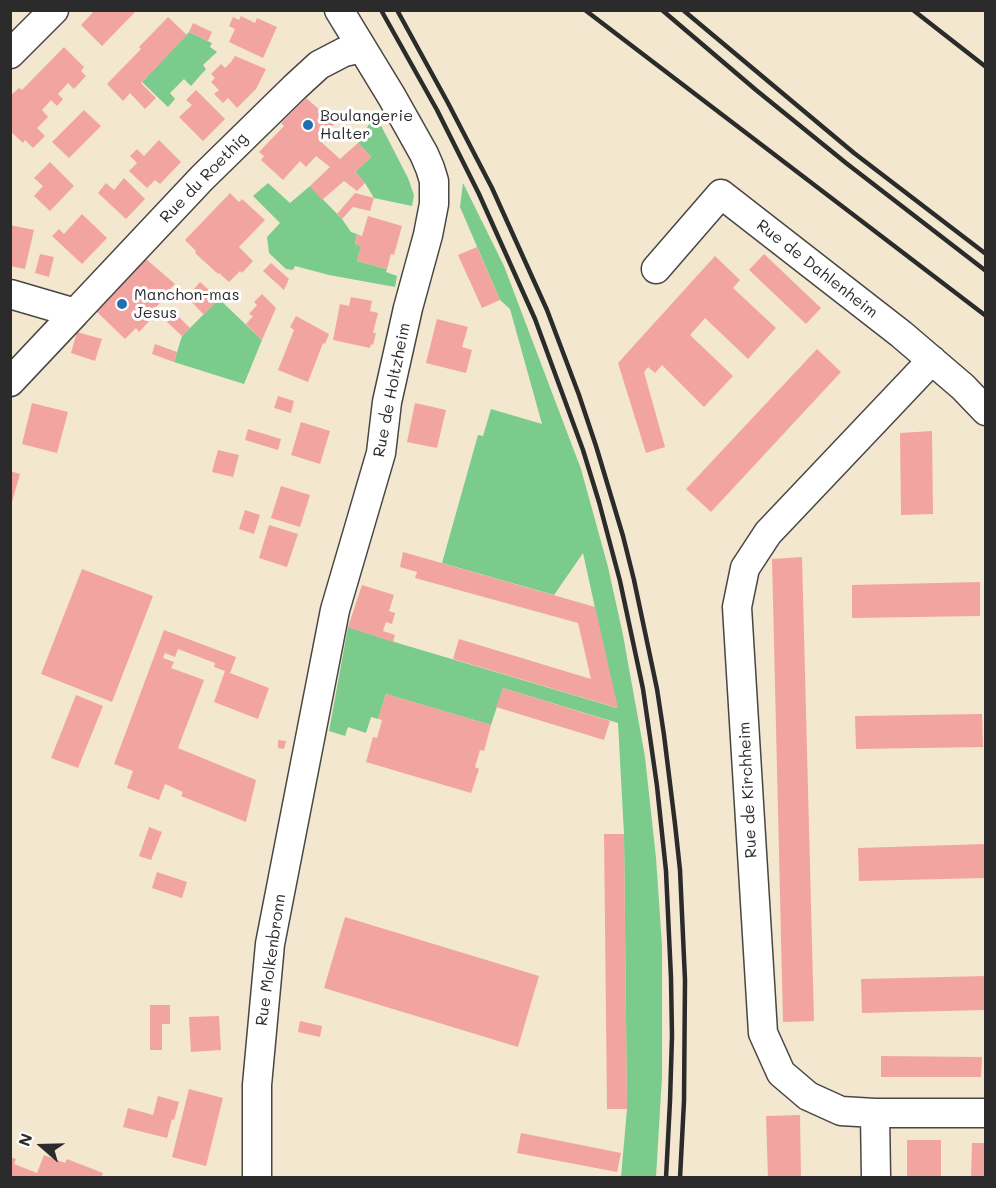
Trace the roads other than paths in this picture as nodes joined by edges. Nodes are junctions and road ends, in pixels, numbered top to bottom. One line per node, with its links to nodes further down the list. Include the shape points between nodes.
1 (54, 10): 3 (street)
2 (339, 10): 4 (street)
3 (14, 44)
4 (362, 48): 7 (street, Rue du Roethig, via 319,65 295,87 202,178); 11 (street, Rue de Holtzheim, via 430,168 434,204 390,384 381,453 335,610)
5 (656, 269): 8 (street, Rue de Dahlenheim, via 721,194)
6 (10, 294): 7 (street)
7 (75, 313): 9 (street, Rue du Roethig)
8 (932, 360): 10 (street, Rue de Dahlenheim); 12 (street, Rue de Kirchheim, via 768,533 745,568 737,607 763,1033 781,1072 808,1096 842,1111)
9 (10, 382)
10 (986, 411)
11 (315, 710): 14 (street, Rue Molkenbronn, via 270,944 258,1062)
12 (874, 1113): 13 (street, Rue de Kirchheim); 15 (street)
13 (986, 1113)
14 (257, 1178)
15 (876, 1178)

